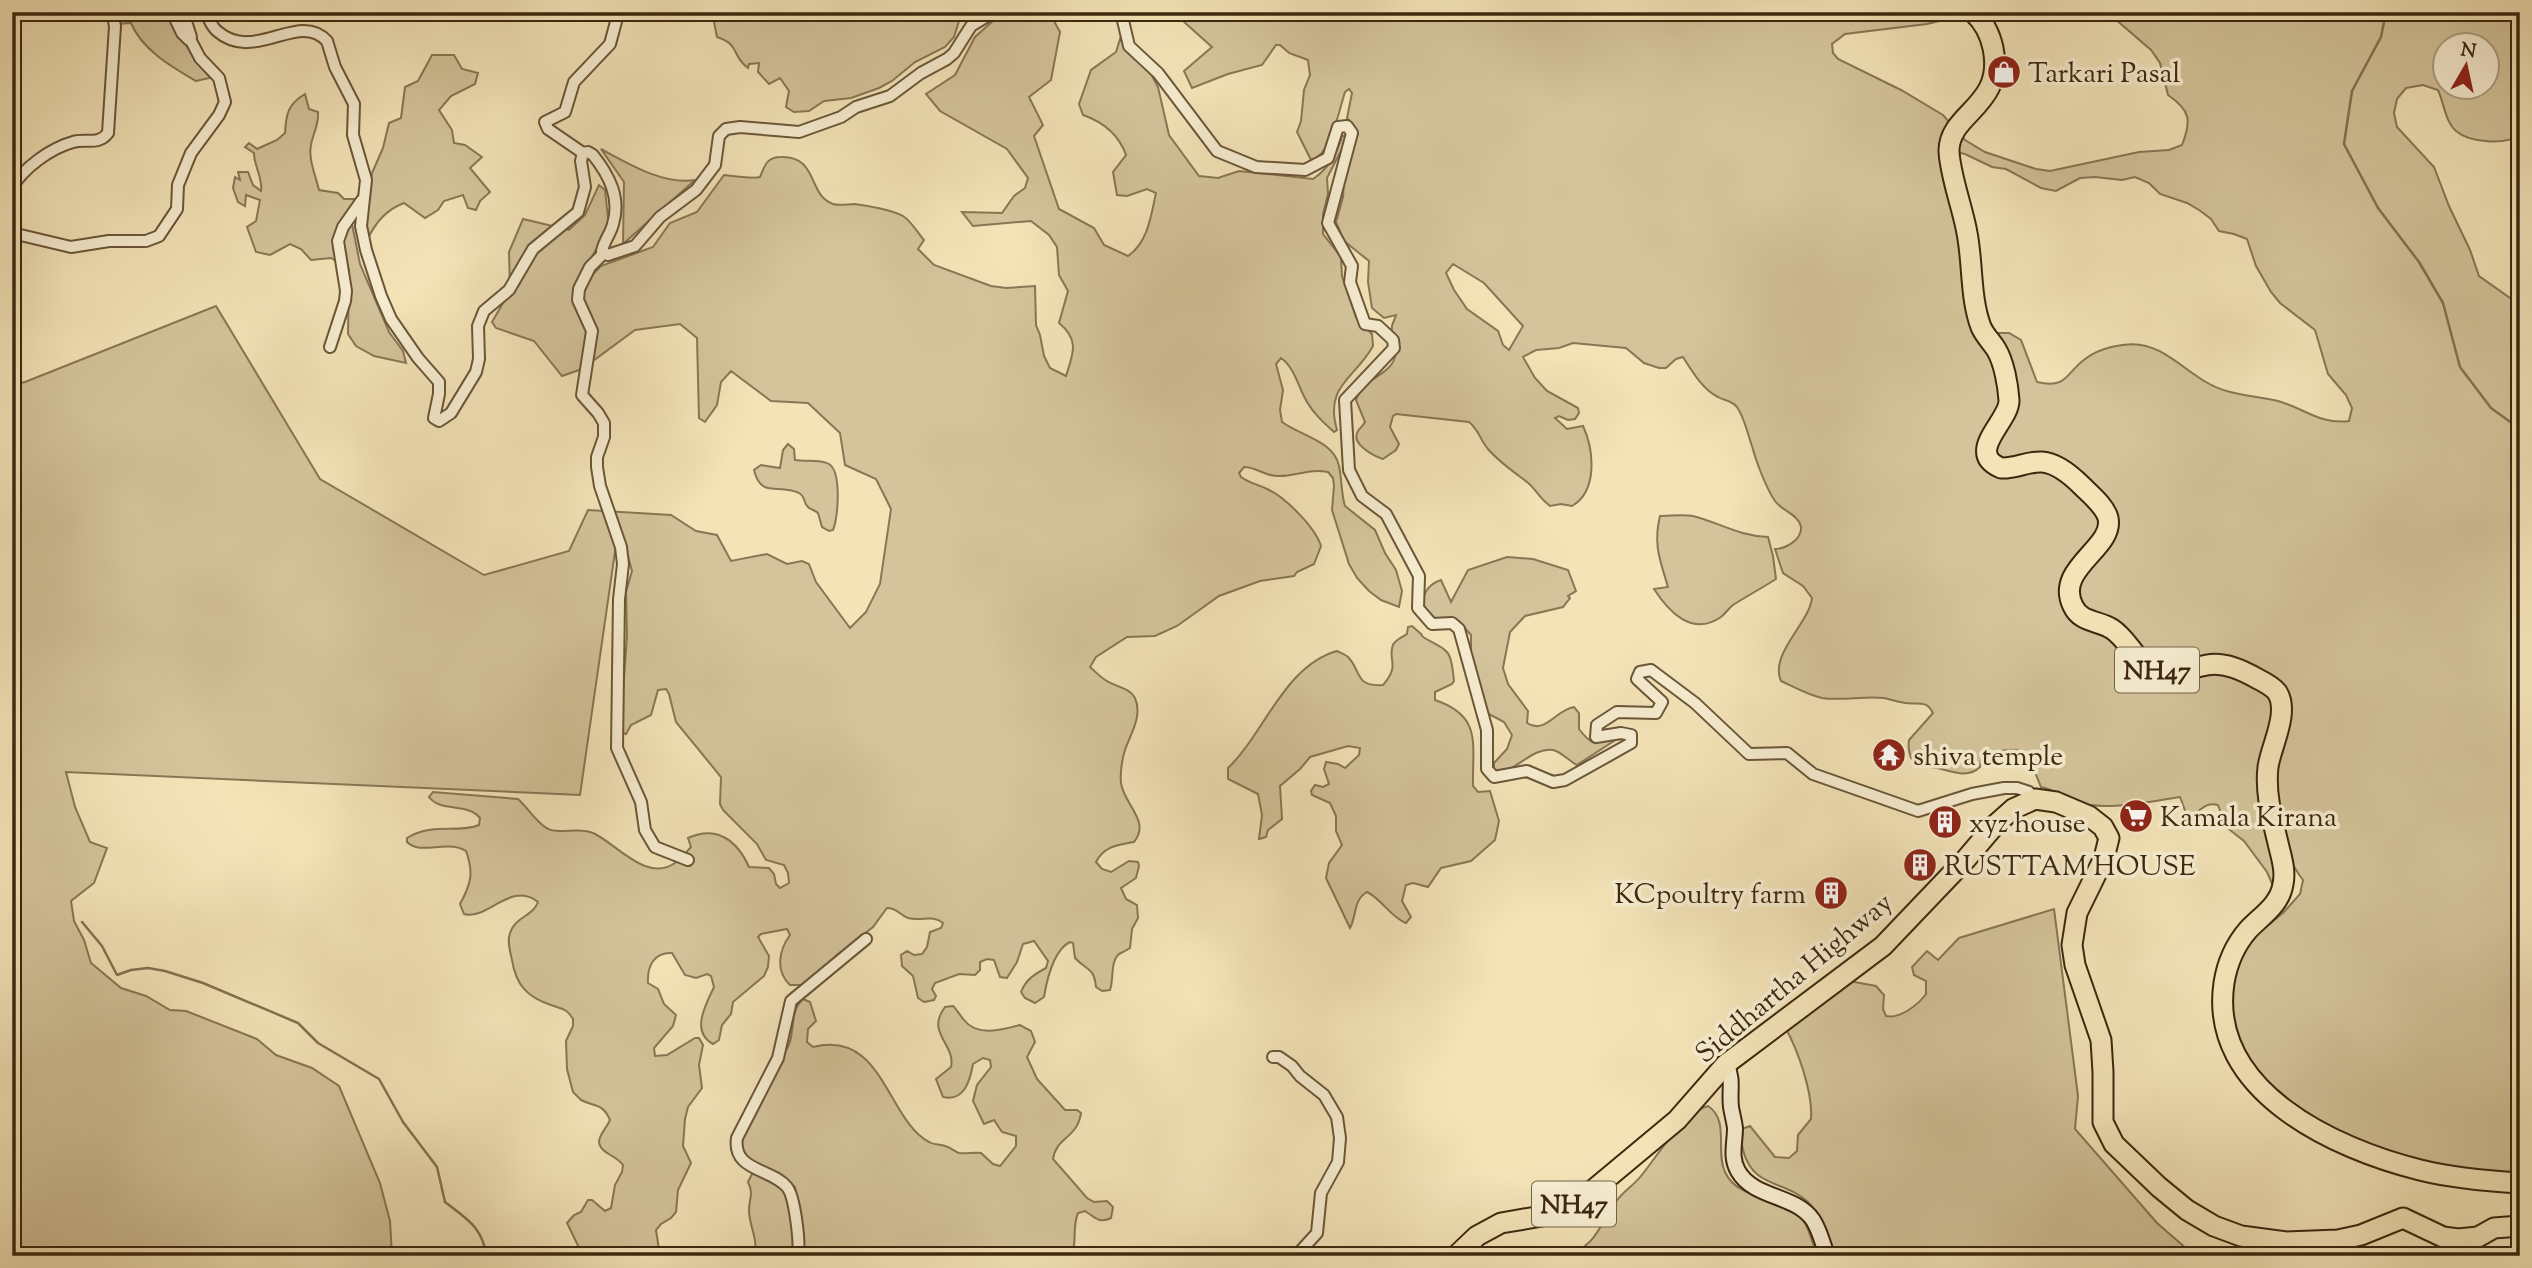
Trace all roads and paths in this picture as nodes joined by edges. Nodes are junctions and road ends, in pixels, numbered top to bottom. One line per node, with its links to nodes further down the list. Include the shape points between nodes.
1 (112, 12): 11 (street, via 108,133 99,141 64,145 27,168)
2 (172, 12): 9 (street, via 186,38)
3 (183, 12): 9 (street)
4 (205, 12): 12 (street, via 217,31 242,43 293,32 324,38 354,104 353,135 366,180)
5 (621, 12): 10 (street, via 610,44 574,82 565,112 545,122 548,130)
6 (994, 12): 14 (street, via 971,26 947,60 890,96 799,132 726,129 717,141 715,165 696,190 660,217 635,246)
7 (1121, 12): 16 (street, via 1129,46 1158,73 1217,151 1256,167 1305,170 1328,158 1338,127 1347,126 1352,133 1328,223 1352,267 1350,282 1365,324 1378,326 1393,340 1394,348 1345,400 1349,470 1362,496 1386,514 1419,576 1418,608 1432,624 1452,623 1458,629 1487,730 1487,769 1494,778 1527,771 1553,782 1565,780 1631,743 1631,735 1621,733 1596,737 1597,725 1617,712 1656,713 1662,702 1637,679 1640,672 1651,670 1695,703 1749,754 1787,753 1813,774 1918,811 2004,788 2029,792)
8 (1973, 12): 21 (highway, NH47, via 1989,34 1995,69 1985,96 1953,134 1949,154 1968,237 1979,320 1999,355 2009,399 2006,415 1989,438 1989,457 2001,468 2036,462 2057,467 2105,511 2105,535 2084,558 2071,584 2071,603 2080,615 2113,630 2142,662 2156,670 2176,672 2216,664 2231,667 2269,685 2280,700 2267,782 2283,884 2276,902 2240,941 2226,972 2223,1005 2235,1054 2253,1081 2279,1105 2346,1144 2421,1170)
9 (191, 39): 13 (street, via 200,58 219,78 225,102 191,153 178,185 177,209 159,236 71,247)
10 (583, 153): 12 (street, via 585,187 578,212 533,248 509,290 484,311 478,326 476,372 441,421 434,418 439,382 391,319 373,273 361,232); 14 (street, via 590,152 598,161 614,192 614,220)
11 (12, 188)
12 (364, 198): 15 (street, via 338,241 346,291)
13 (14, 238)
14 (604, 254): 17 (street, via 590,267 578,300 592,331 582,395 604,423 597,467 624,564 619,600 617,748 655,847)
15 (330, 347)
16 (2035, 799): 20 (highway, Siddhartha Highway / NH47, via 2013,809 1995,825 1883,946); 22 (highway, via 2089,816 2108,834 2108,848 2077,914 2073,956 2101,1040 2105,1128 2114,1144 2159,1186 2214,1226 2270,1241 2346,1238 2403,1218 2458,1239)
17 (688, 860)
18 (866, 939): 23 (street, via 791,1001 778,1058 737,1138 736,1149 743,1161 790,1191 800,1234)
19 (1273, 1057): 24 (street, via 1292,1066 1324,1095 1337,1116 1340,1138 1338,1162 1321,1193 1317,1233)
20 (1727, 1064): 25 (highway, Siddhartha Highway / NH47, via 1676,1120 1581,1200 1556,1212 1501,1223 1477,1236); 26 (street, via 1739,1173 1755,1187 1808,1214)
21 (2520, 1183)
22 (2520, 1226)
23 (798, 1256)
24 (1296, 1256)
25 (1456, 1256)
26 (1827, 1256)

